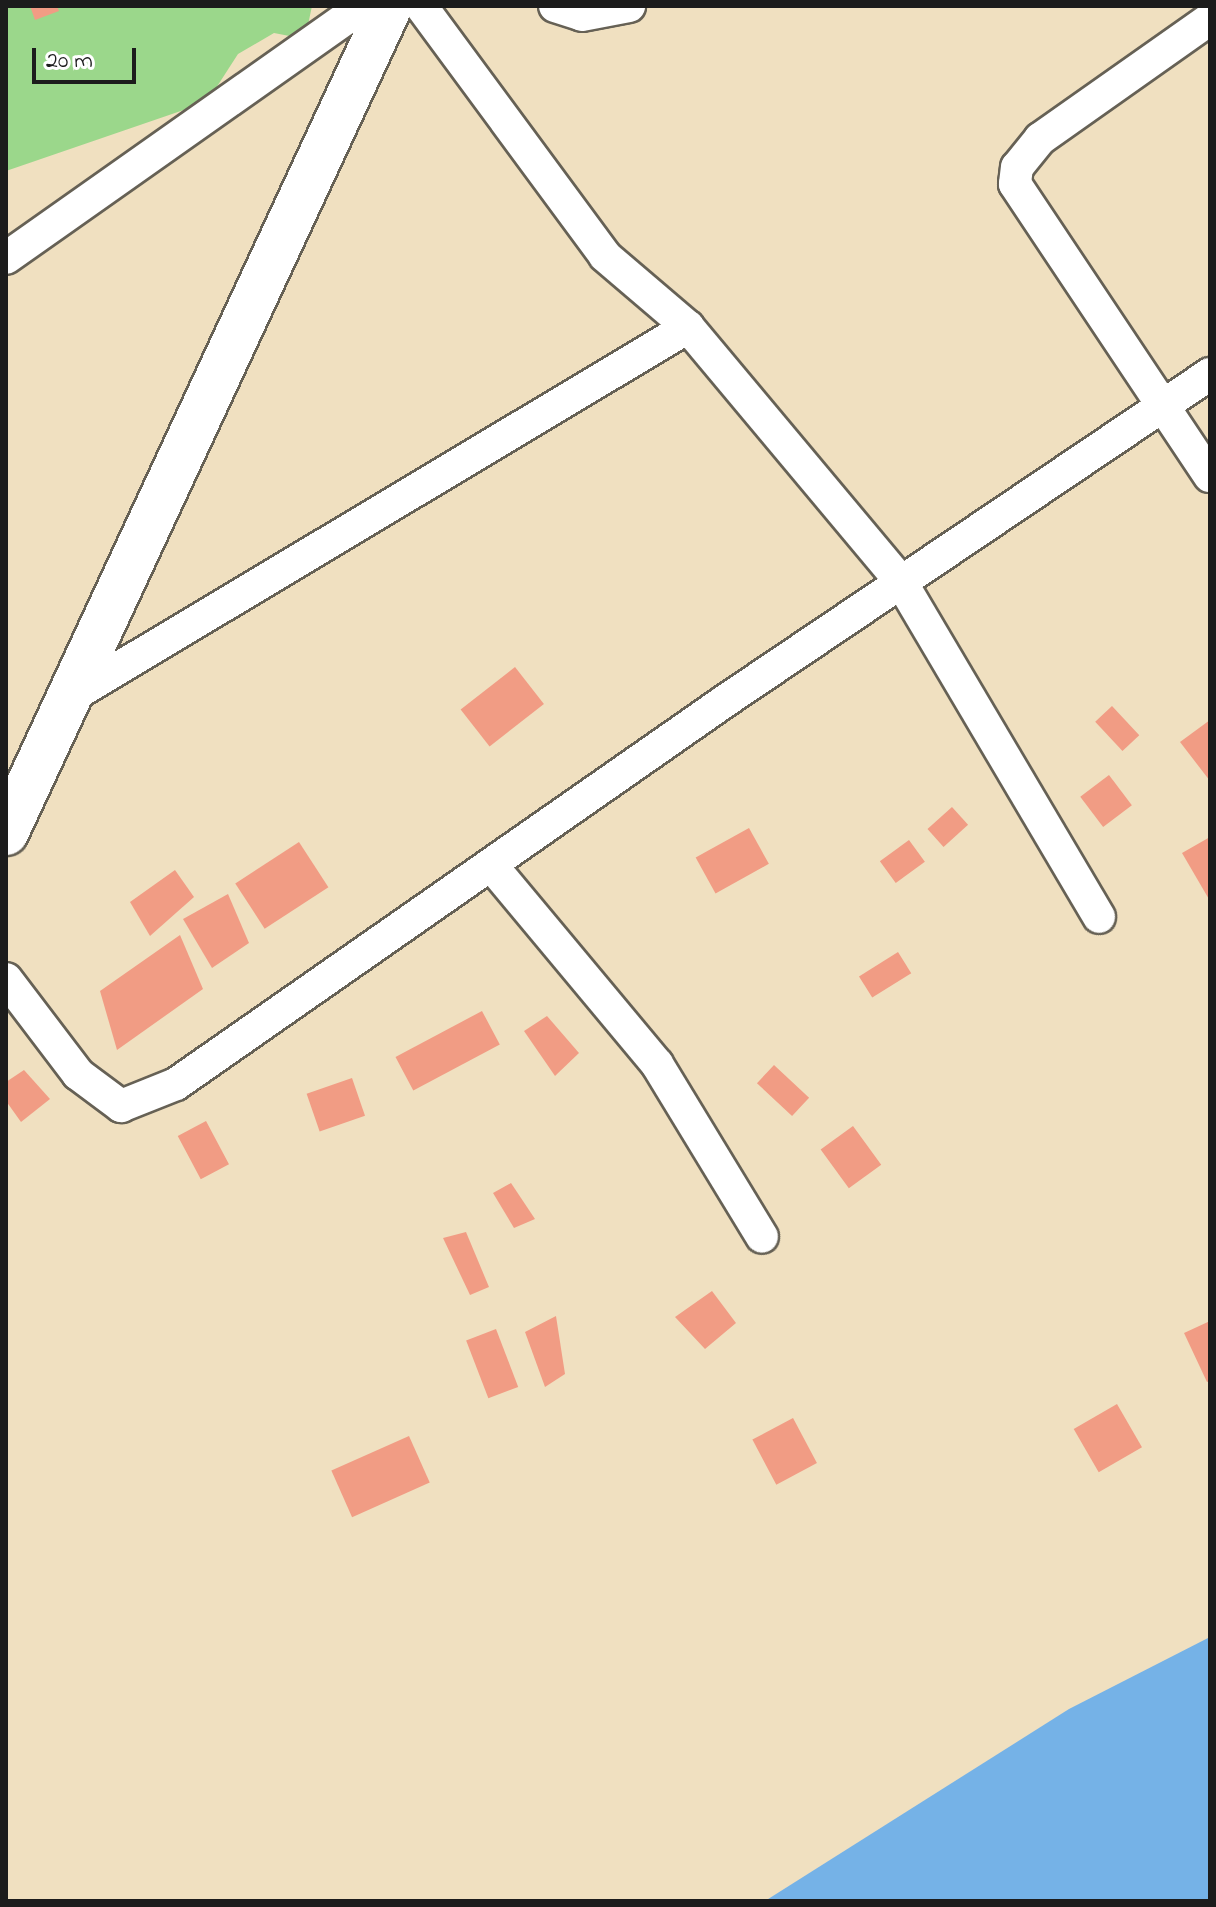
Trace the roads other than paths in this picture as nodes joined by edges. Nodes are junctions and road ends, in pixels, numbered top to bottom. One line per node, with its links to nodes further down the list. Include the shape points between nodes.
1 (363, 6): 7 (street)
2 (390, 6): 13 (street)
3 (421, 6): 8 (street, via 605,256)
4 (555, 6): 5 (street, via 582,15)
5 (629, 6)
6 (1210, 19): 10 (street, via 1040,139 1017,167 1015,184)
7 (6, 258)
8 (688, 327): 12 (street); 13 (street)
9 (1210, 374): 10 (street)
10 (1165, 402): 11 (street); 12 (street)
11 (1210, 476)
12 (901, 582): 15 (street); 16 (street)
13 (67, 699): 14 (street)
14 (6, 833)
15 (492, 866): 17 (street, via 176,1084 121,1106 78,1074); 18 (street, via 657,1064)
16 (1099, 917)
17 (6, 979)
18 (762, 1237)

